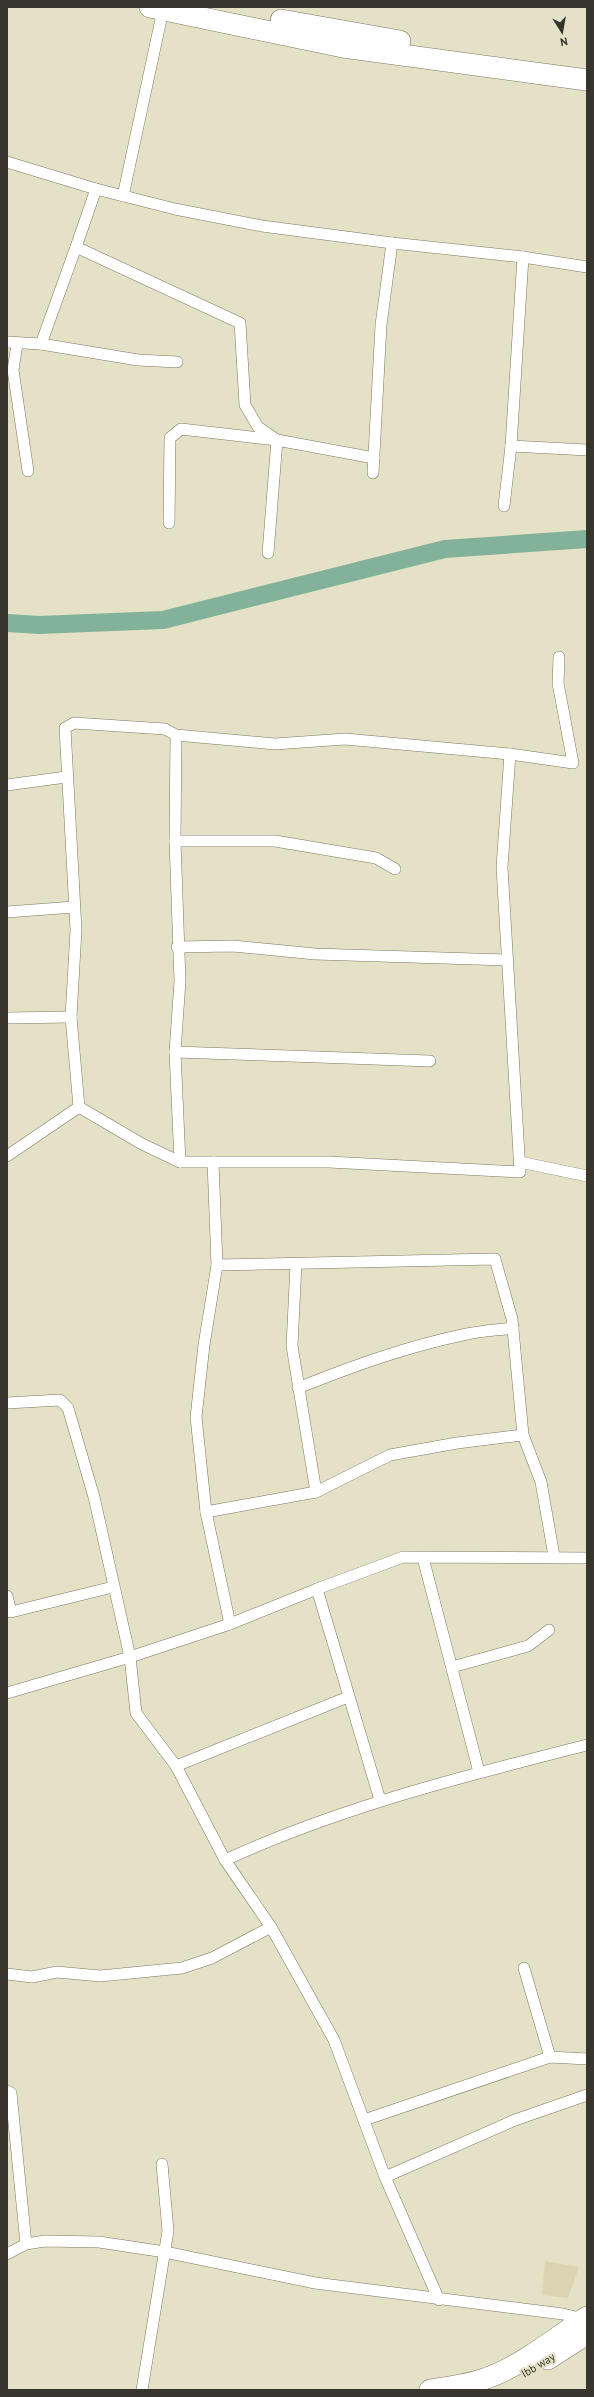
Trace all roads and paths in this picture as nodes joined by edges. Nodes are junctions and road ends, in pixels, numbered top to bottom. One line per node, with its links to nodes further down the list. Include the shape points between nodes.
1 (215, 7): 3 (highway, via 342,32)
2 (157, 8): 4 (highway, via 343,47); 7 (street)
3 (587, 68)
4 (587, 80)
5 (7, 162): 6 (street)
6 (96, 189): 7 (street); 9 (street)
7 (123, 196): 8 (street, via 262,226)
8 (392, 243): 10 (street); 18 (street, via 381,325)
9 (76, 247): 13 (street); 15 (street, via 240,323 245,404 258,427)
10 (523, 257): 11 (street); 16 (street)
11 (587, 267)
12 (12, 343): 13 (street); 19 (street, via 13,370)
13 (41, 344): 14 (street, via 138,360)
14 (177, 362)
15 (278, 440): 18 (street); 22 (street, via 181,429 170,438); 23 (street)
16 (511, 446): 17 (street); 21 (street)
17 (587, 450)
18 (374, 458): 20 (street)
19 (28, 471)
20 (373, 473)
21 (504, 506)
22 (169, 522)
23 (268, 553)
24 (558, 657): 26 (street, via 558,683 573,763)
25 (176, 735): 26 (street, via 275,744 345,739); 27 (street, via 165,729 74,723 65,728 64,733); 29 (street)
26 (510, 754): 34 (street, via 502,867)
27 (66, 777): 28 (street); 31 (street)
28 (7, 785)
29 (175, 840): 30 (street, via 235,839 305,844 376,858); 33 (street)
30 (395, 869)
31 (74, 907): 32 (street); 35 (street, via 76,930)
32 (7, 912)
33 (177, 947): 34 (street, via 233,946 315,954); 37 (street, via 180,981)
34 (507, 960): 43 (street)
35 (71, 1017): 36 (street); 39 (street)
36 (7, 1018)
37 (175, 1052): 38 (street); 41 (street)
38 (430, 1061)
39 (79, 1107): 40 (street); 41 (street, via 142,1144)
40 (7, 1156)
41 (180, 1162): 42 (street)
42 (213, 1162): 43 (street, via 329,1162 520,1172); 46 (street)
43 (520, 1162): 44 (street)
44 (587, 1176)
45 (296, 1264): 46 (street); 47 (street, via 375,1260 432,1262 495,1259); 48 (street, via 292,1346)
46 (216, 1265): 52 (street, via 196,1417)
47 (513, 1328): 48 (street, via 470,1333 421,1345 372,1359); 50 (street)
48 (298, 1388): 51 (street)
49 (7, 1403): 56 (street, via 60,1400 68,1408 94,1497)
50 (523, 1435): 51 (street, via 390,1455); 53 (street, via 541,1482)
51 (316, 1492): 52 (street)
52 (206, 1512): 59 (street)
53 (554, 1556): 54 (street); 55 (street)
54 (423, 1558): 57 (street, via 404,1557); 62 (street)
55 (587, 1558)
56 (114, 1586): 58 (street, via 12,1612); 61 (street)
57 (317, 1589): 59 (street); 64 (street)
58 (7, 1596)
59 (230, 1624): 61 (street)
60 (549, 1630): 62 (street, via 528,1646)
61 (130, 1657): 63 (street); 66 (street, via 136,1712)
62 (452, 1668): 67 (street)
63 (7, 1693)
64 (348, 1698): 66 (street); 68 (street)
65 (587, 1745): 67 (street)
66 (176, 1766): 69 (street)
67 (479, 1772): 68 (street)
68 (380, 1800): 69 (street, via 274,1838)
69 (225, 1860): 70 (street)
70 (271, 1927): 72 (street, via 212,1958 182,1968 100,1976 57,1972 32,1977); 77 (street, via 334,2040)
71 (524, 1968): 73 (street)
72 (7, 1974)
73 (550, 2057): 74 (street); 77 (street)
74 (587, 2059)
75 (7, 2091): 80 (street, via 11,2093)
76 (587, 2095): 79 (street, via 515,2120)
77 (364, 2120): 79 (street)
78 (162, 2164): 81 (street, via 168,2231)
79 (385, 2177): 83 (street)
80 (26, 2244): 81 (street, via 45,2241 99,2242); 82 (street)
81 (166, 2252): 83 (street, via 315,2284); 85 (street)
82 (7, 2254)
83 (439, 2300): 84 (street)
84 (579, 2322): 86 (highway, via 510,2368 471,2384); 87 (highway, Ibb way, via 515,2378)
85 (142, 2390)
86 (430, 2390)
87 (485, 2390)

